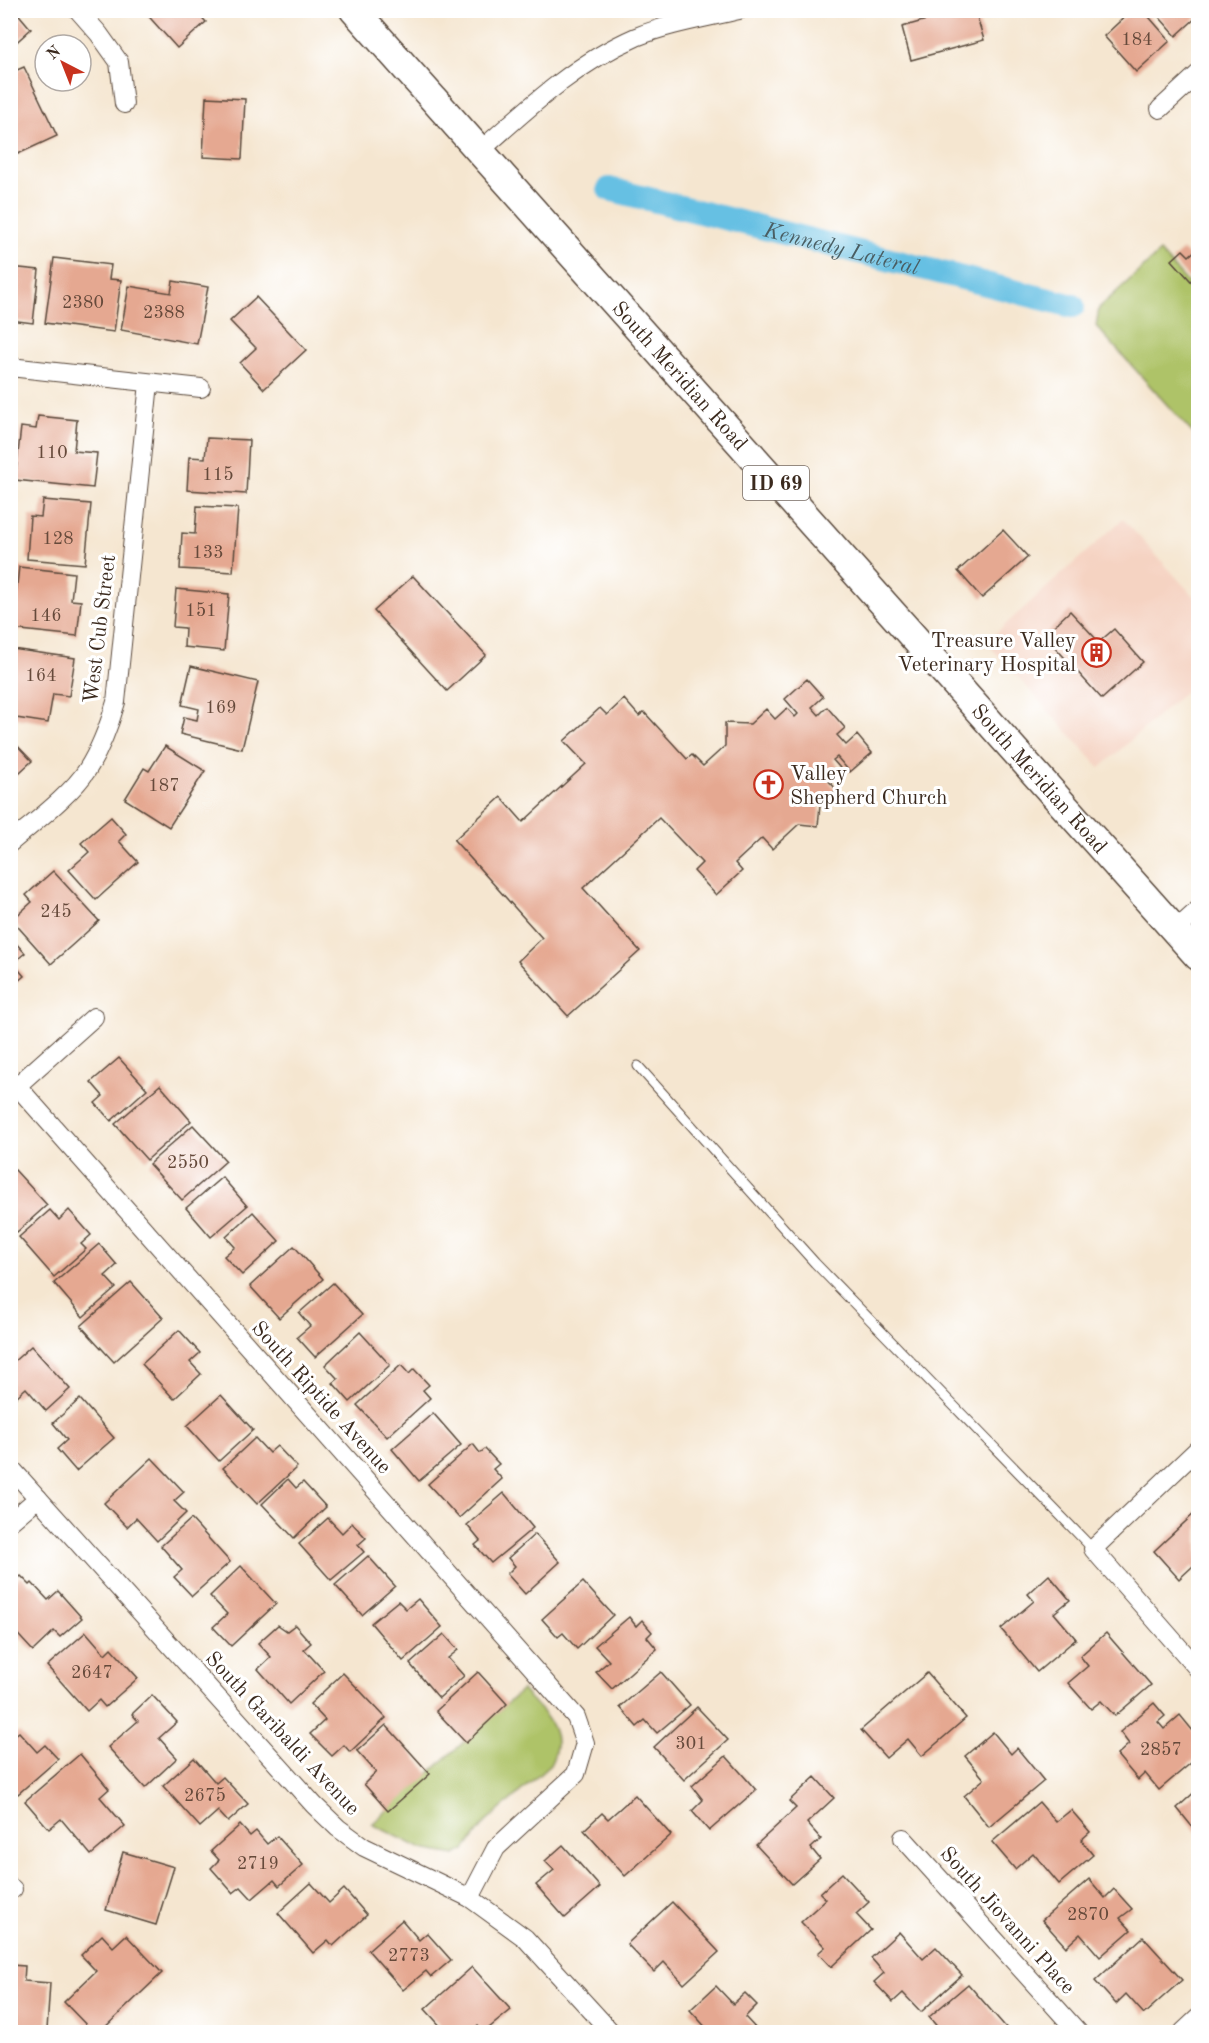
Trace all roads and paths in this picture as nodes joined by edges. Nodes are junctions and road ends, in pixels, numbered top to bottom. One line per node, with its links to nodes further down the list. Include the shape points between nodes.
1 (78, 10): 5 (street, via 119,62)
2 (354, 10): 7 (main road, South Meridian Road / ID 69)
3 (739, 10): 7 (street, via 636,37 590,61 549,89)
4 (1198, 74): 6 (street)
5 (124, 104)
6 (1160, 109)
7 (480, 150): 13 (main road, South Meridian Road / ID 69)
8 (10, 367): 9 (street)
9 (149, 383): 10 (street); 11 (street, West Cub Street, via 116,702 107,734 86,772)
10 (201, 387)
11 (10, 843)
12 (1198, 910): 13 (street)
13 (1176, 931): 14 (main road, South Meridian Road / ID 69)
14 (1198, 956)
15 (94, 1017): 17 (street)
16 (638, 1066): 22 (lane, via 815,1263)
17 (14, 1089): 25 (street, South Riptide Avenue, via 576,1717 585,1743 576,1774 496,1848)
18 (1198, 1449): 22 (street)
19 (10, 1467): 20 (street, South Garibaldi Avenue)
20 (38, 1498): 21 (street); 25 (street, South Garibaldi Avenue, via 338,1828 364,1847)
21 (10, 1522)
22 (1093, 1549): 23 (street)
23 (1198, 1669)
24 (903, 1838): 28 (street, South Jiovanni Place)
25 (470, 1898): 27 (street, South Garibaldi Avenue, via 525,1938)
26 (1198, 2019): 29 (street)
27 (611, 2032)
28 (1078, 2032)
29 (1183, 2032)

